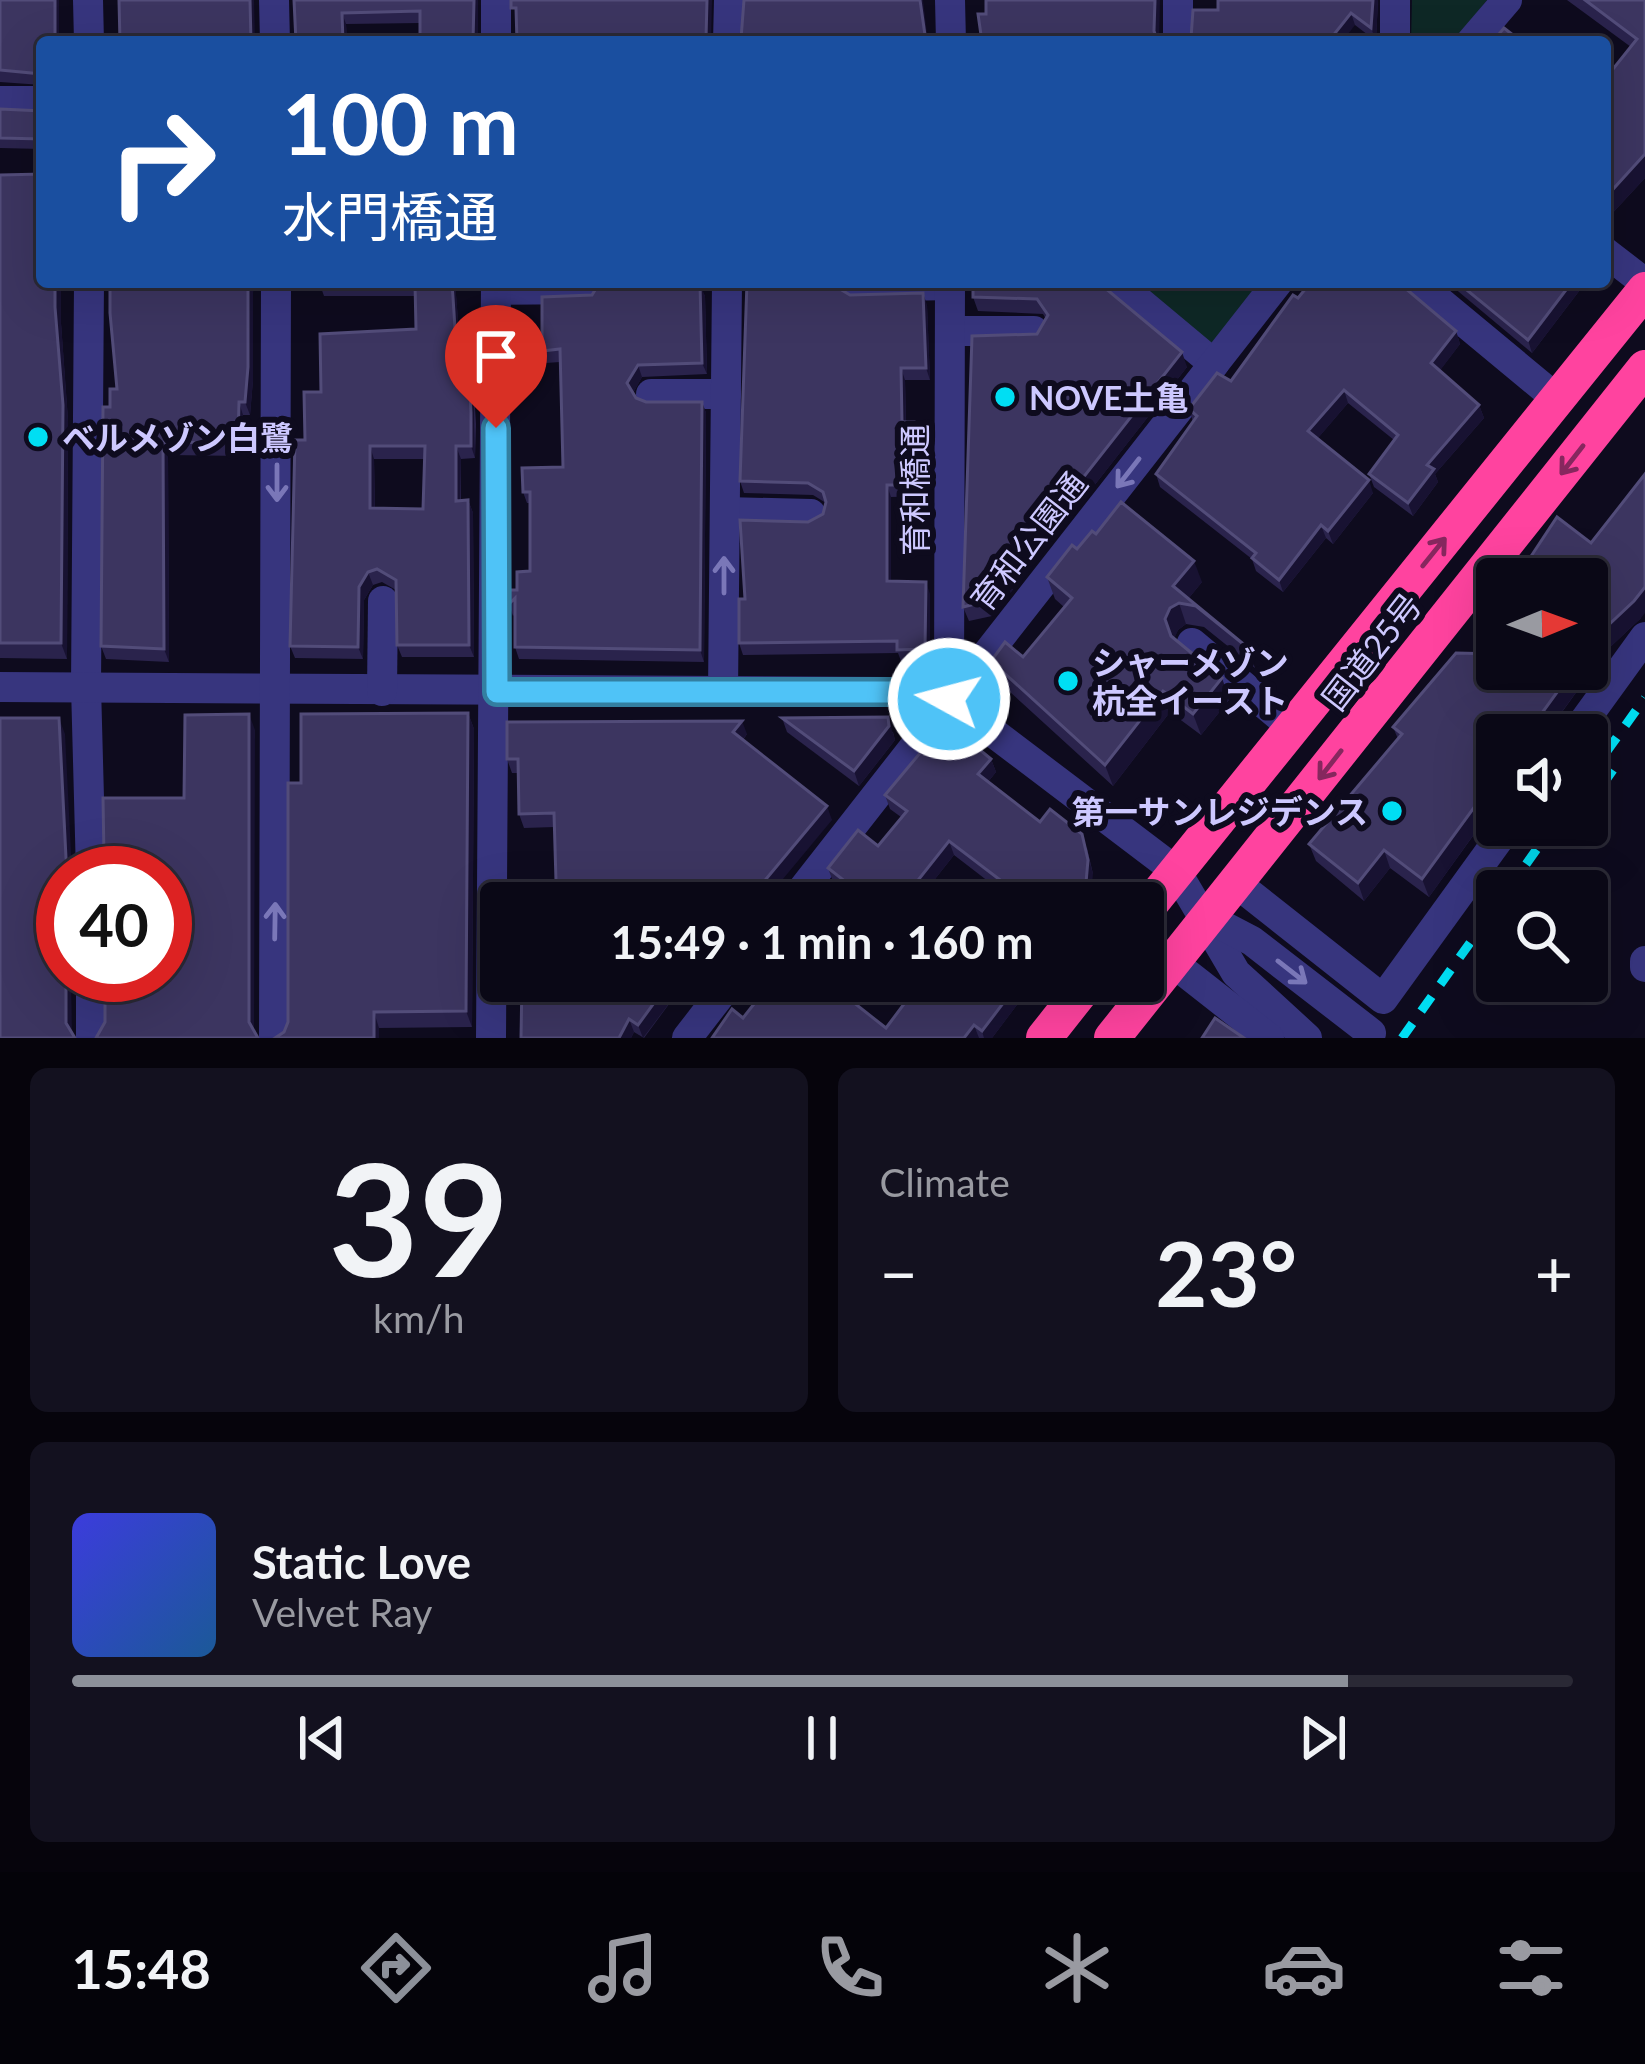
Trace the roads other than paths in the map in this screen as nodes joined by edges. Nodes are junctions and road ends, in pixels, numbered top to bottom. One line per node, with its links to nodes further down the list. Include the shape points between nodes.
1 (88, 0): 9 (street)
2 (274, 0): 10 (street)
3 (496, 0): 11 (street)
4 (729, 0): 12 (street)
5 (950, 0): 13 (street)
6 (1178, 0): 14 (street)
7 (1395, 0): 15 (street)
8 (1507, 0): 16 (street)
9 (89, 36)
10 (274, 36)
11 (496, 36)
12 (728, 36)
13 (950, 36)
14 (1178, 36)
15 (1395, 36)
16 (1477, 36)
17 (0, 101): 18 (street)
18 (36, 101)
19 (1611, 257): 20 (street)
20 (1645, 287): 37 (highway, 国道25号)
21 (89, 288): 43 (street)
22 (276, 288): 45 (street, one-way to 45)
23 (496, 288): 47 (street)
24 (542, 288): 30 (street)
25 (727, 288): 36 (street)
26 (950, 288): 31 (street, 育和橋通)
27 (1124, 288): 33 (street)
28 (1273, 288): 33 (street, 育和公園通)
29 (1423, 288): 37 (street)
30 (587, 290)
31 (950, 331): 32 (street); 49 (street, 育和橋通)
32 (1034, 331)
33 (1214, 364): 49 (street, 育和公園通, one-way to 49)
34 (1645, 368): 56 (highway, 国道25号, one-way to 56)
35 (652, 394): 36 (street)
36 (725, 394): 38 (street)
37 (1558, 399): 51 (highway, 国道25号, one-way to 37)
38 (724, 512): 39 (street); 48 (street, one-way to 38)
39 (811, 514)
40 (383, 601): 46 (street)
41 (1645, 637): 50 (street)
42 (1192, 643): 51 (street)
43 (86, 686): 44 (street); 45 (street); 52 (street)
44 (0, 687)
45 (278, 689): 46 (street); 65 (street, one-way to 45)
46 (382, 691): 47 (street)
47 (497, 692): 48 (street); 66 (street)
48 (723, 692): 49 (street)
49 (949, 699): 54 (street); 55 (street, 育和公園通)
50 (1589, 714)
51 (1292, 727): 54 (highway, 国道25号)
52 (90, 846)
53 (1494, 846): 56 (street, via 1382,999)
54 (1176, 872): 57 (highway, 国道25号); 58 (street)
55 (808, 882)
56 (1236, 883): 58 (highway, 国道25号)
57 (1164, 887)
58 (1208, 918): 59 (highway, 国道25号); 63 (street, one-way to 63, via 1252,941); 71 (street, via 1236,973)
59 (1172, 962): 69 (highway, 国道25号); 70 (street)
60 (91, 1002): 64 (street)
61 (715, 1002): 67 (street)
62 (1072, 1002): 68 (highway)
63 (1371, 1033)
64 (91, 1038)
65 (274, 1038)
66 (491, 1038)
67 (687, 1038)
68 (1044, 1038)
69 (1112, 1038)
70 (1269, 1038)
71 (1307, 1038)

